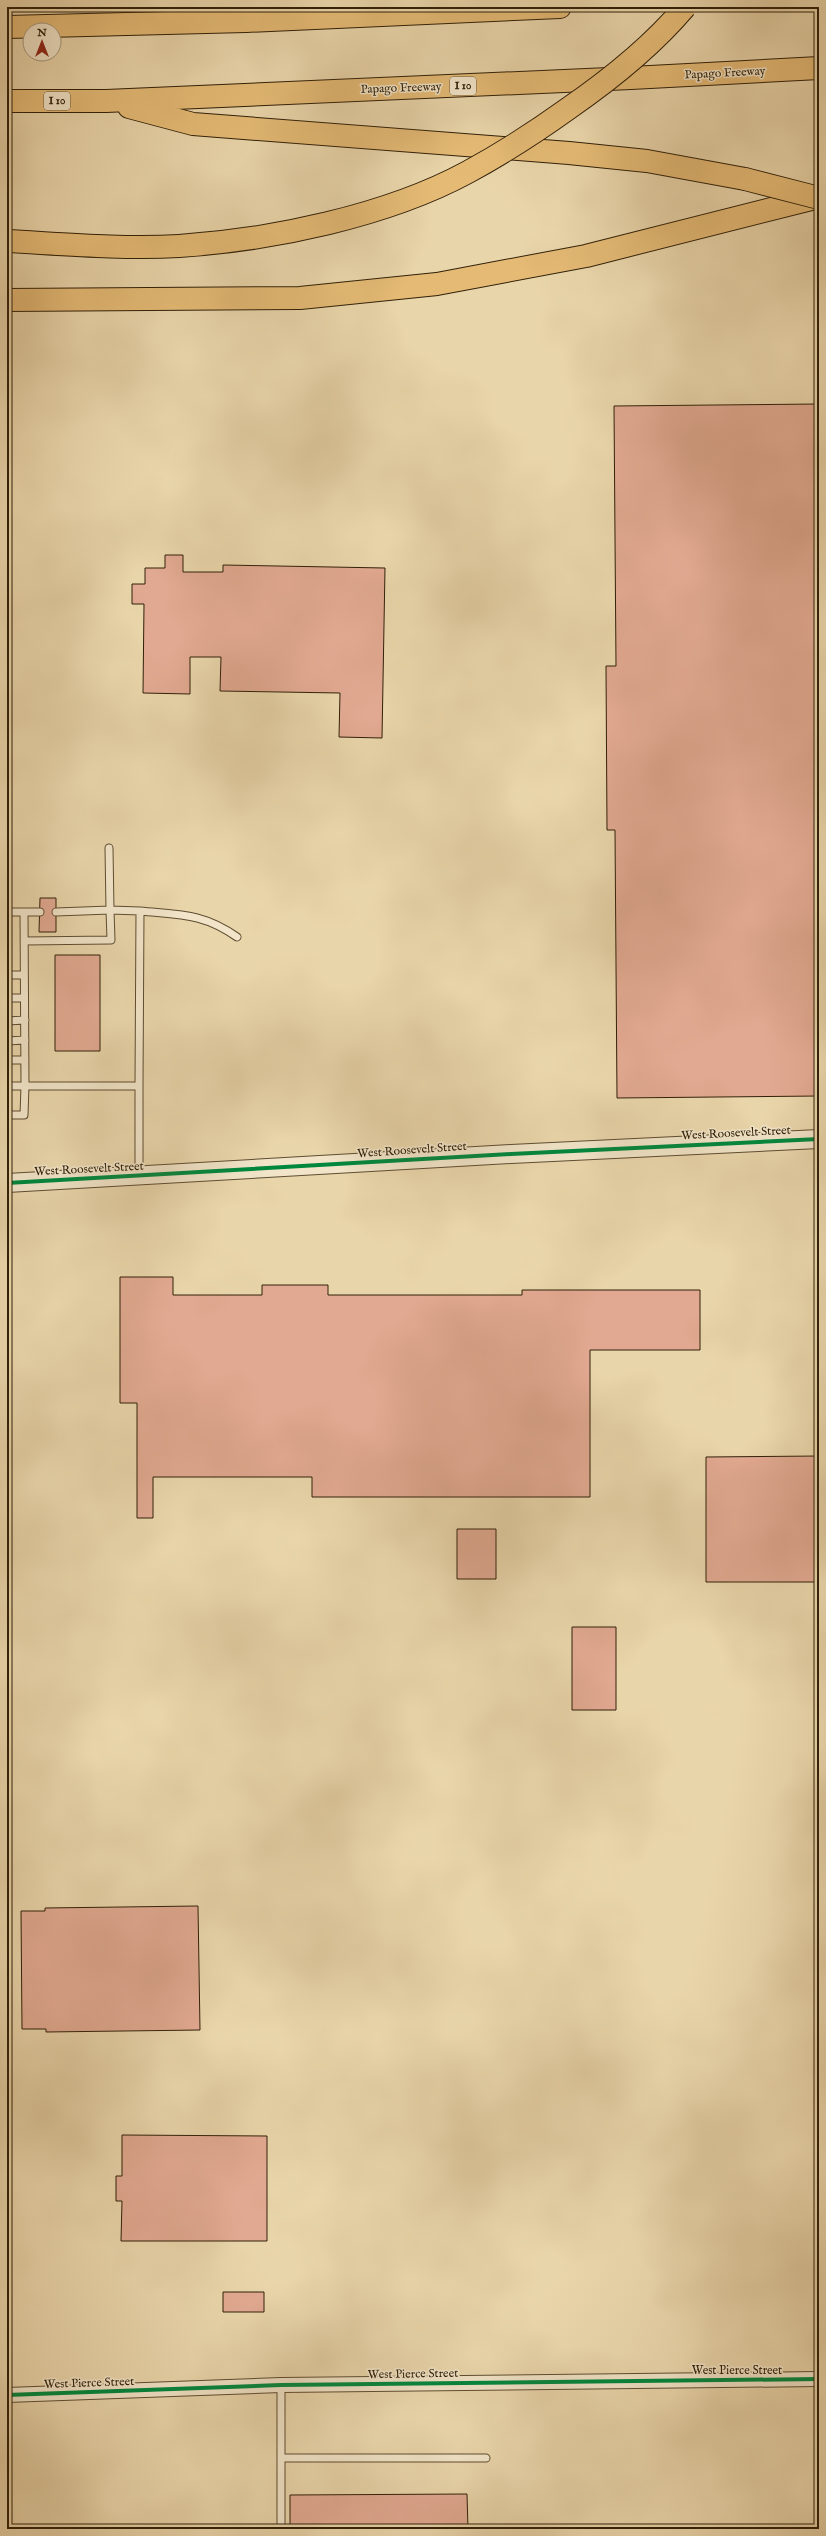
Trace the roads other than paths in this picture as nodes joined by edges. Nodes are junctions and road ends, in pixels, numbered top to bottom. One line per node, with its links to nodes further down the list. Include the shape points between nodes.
1 (560, 7): 3 (highway, via 246,21)
2 (685, 7): 8 (highway, bridge, via 645,48 590,94 552,121 467,173 389,205 333,221 222,242 178,246 131,246)
3 (7, 27)
4 (819, 68): 6 (highway, Papago Freeway / I 10)
5 (7, 101): 6 (highway, Papago Freeway / I 10)
6 (106, 101): 7 (highway, bridge, via 193,124 576,153 679,166 745,179)
7 (819, 198): 9 (highway, via 586,256 437,284 300,298)
8 (7, 241)
9 (7, 300)
10 (109, 848): 11 (lane)
11 (110, 910): 12 (lane); 16 (lane); 18 (lane, via 111,940)
12 (140, 911): 17 (lane, via 195,916 219,924); 31 (lane)
13 (7, 912): 14 (lane)
14 (24, 912): 15 (lane); 18 (lane)
15 (40, 912)
16 (56, 912)
17 (237, 937)
18 (24, 941): 20 (lane)
19 (7, 975): 20 (lane)
20 (24, 975): 22 (lane)
21 (7, 998): 22 (lane)
22 (24, 998): 23 (lane)
23 (25, 1020): 24 (lane); 25 (lane)
24 (7, 1021)
25 (25, 1040): 26 (lane); 28 (lane)
26 (7, 1041)
27 (7, 1060): 28 (lane)
28 (25, 1060): 30 (lane)
29 (7, 1086): 30 (lane)
30 (25, 1086): 31 (lane); 32 (lane, via 24,1116)
31 (138, 1086): 34 (lane)
32 (7, 1115)
33 (819, 1139): 34 (street, West Roosevelt Street)
34 (138, 1176): 35 (street, West Roosevelt Street)
35 (7, 1183)
36 (819, 2060): 37 (lane)
37 (819, 2122)
38 (819, 2379): 39 (street, West Pierce Street)
39 (281, 2385): 40 (street, West Pierce Street); 41 (lane)
40 (7, 2395)
41 (281, 2458): 42 (lane); 43 (lane)
42 (486, 2458)
43 (281, 2529)

